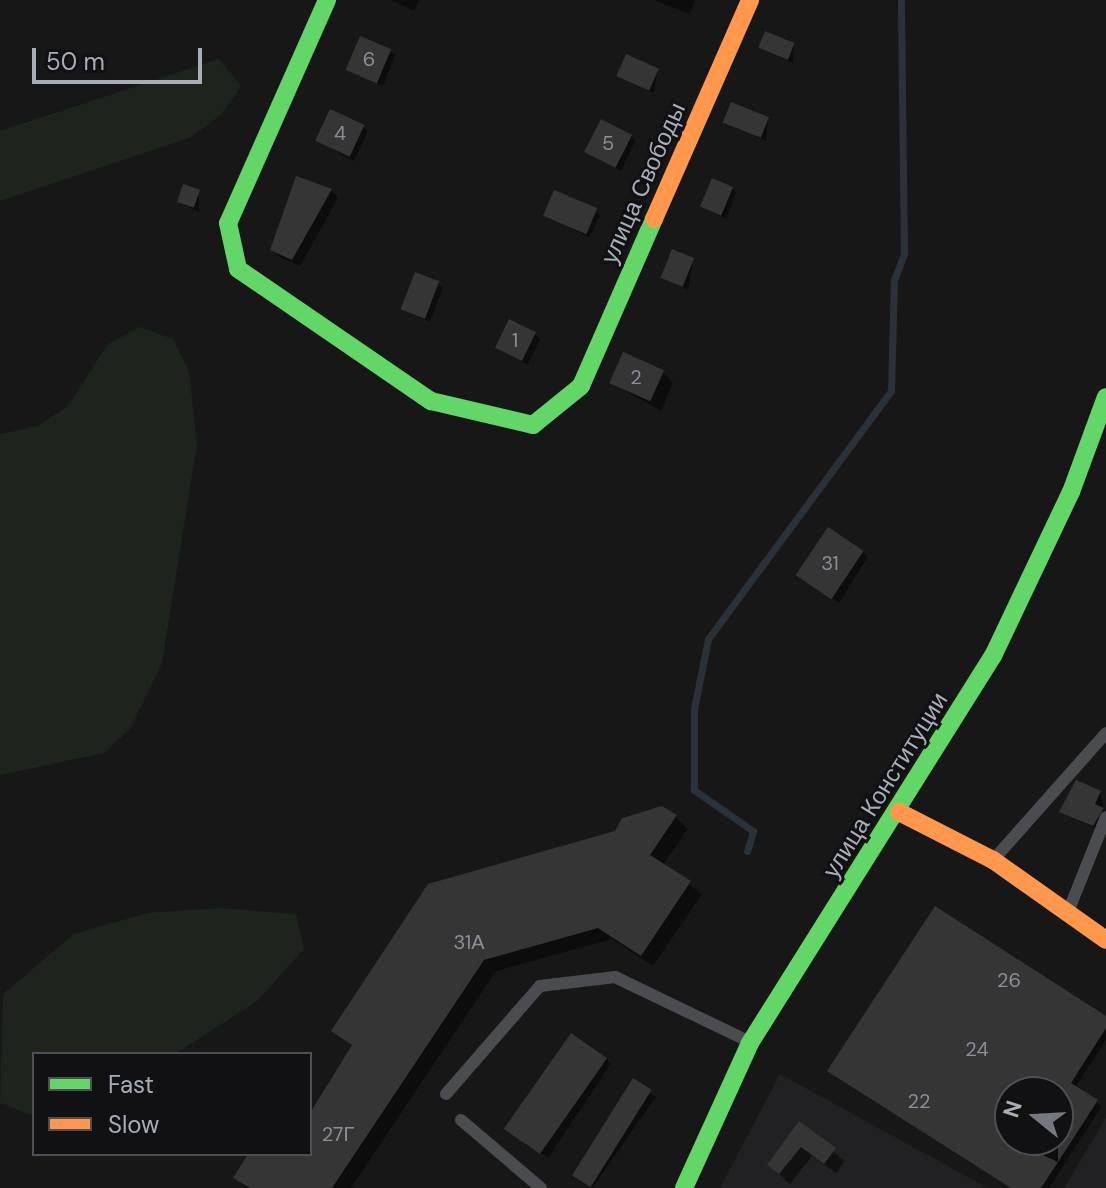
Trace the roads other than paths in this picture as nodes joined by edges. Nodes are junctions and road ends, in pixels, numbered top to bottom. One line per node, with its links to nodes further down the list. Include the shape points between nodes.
1 (327, 0): 2 (street, улица Свободы, via 228,223 238,269 431,401 533,425 581,386)
2 (750, 0)
3 (1106, 397): 5 (street, улица Конституции, via 1071,492 993,656)
4 (1106, 733): 7 (lane)
5 (899, 812): 7 (street); 10 (street, улица Конституции)
6 (1106, 817): 8 (lane)
7 (993, 860): 8 (street)
8 (1068, 912): 9 (street)
9 (1106, 940)
10 (750, 1043): 11 (lane, via 615,977 540,986); 14 (street, улица Конституции)
11 (446, 1094)
12 (461, 1120): 13 (lane)
13 (541, 1188)
14 (684, 1188)

